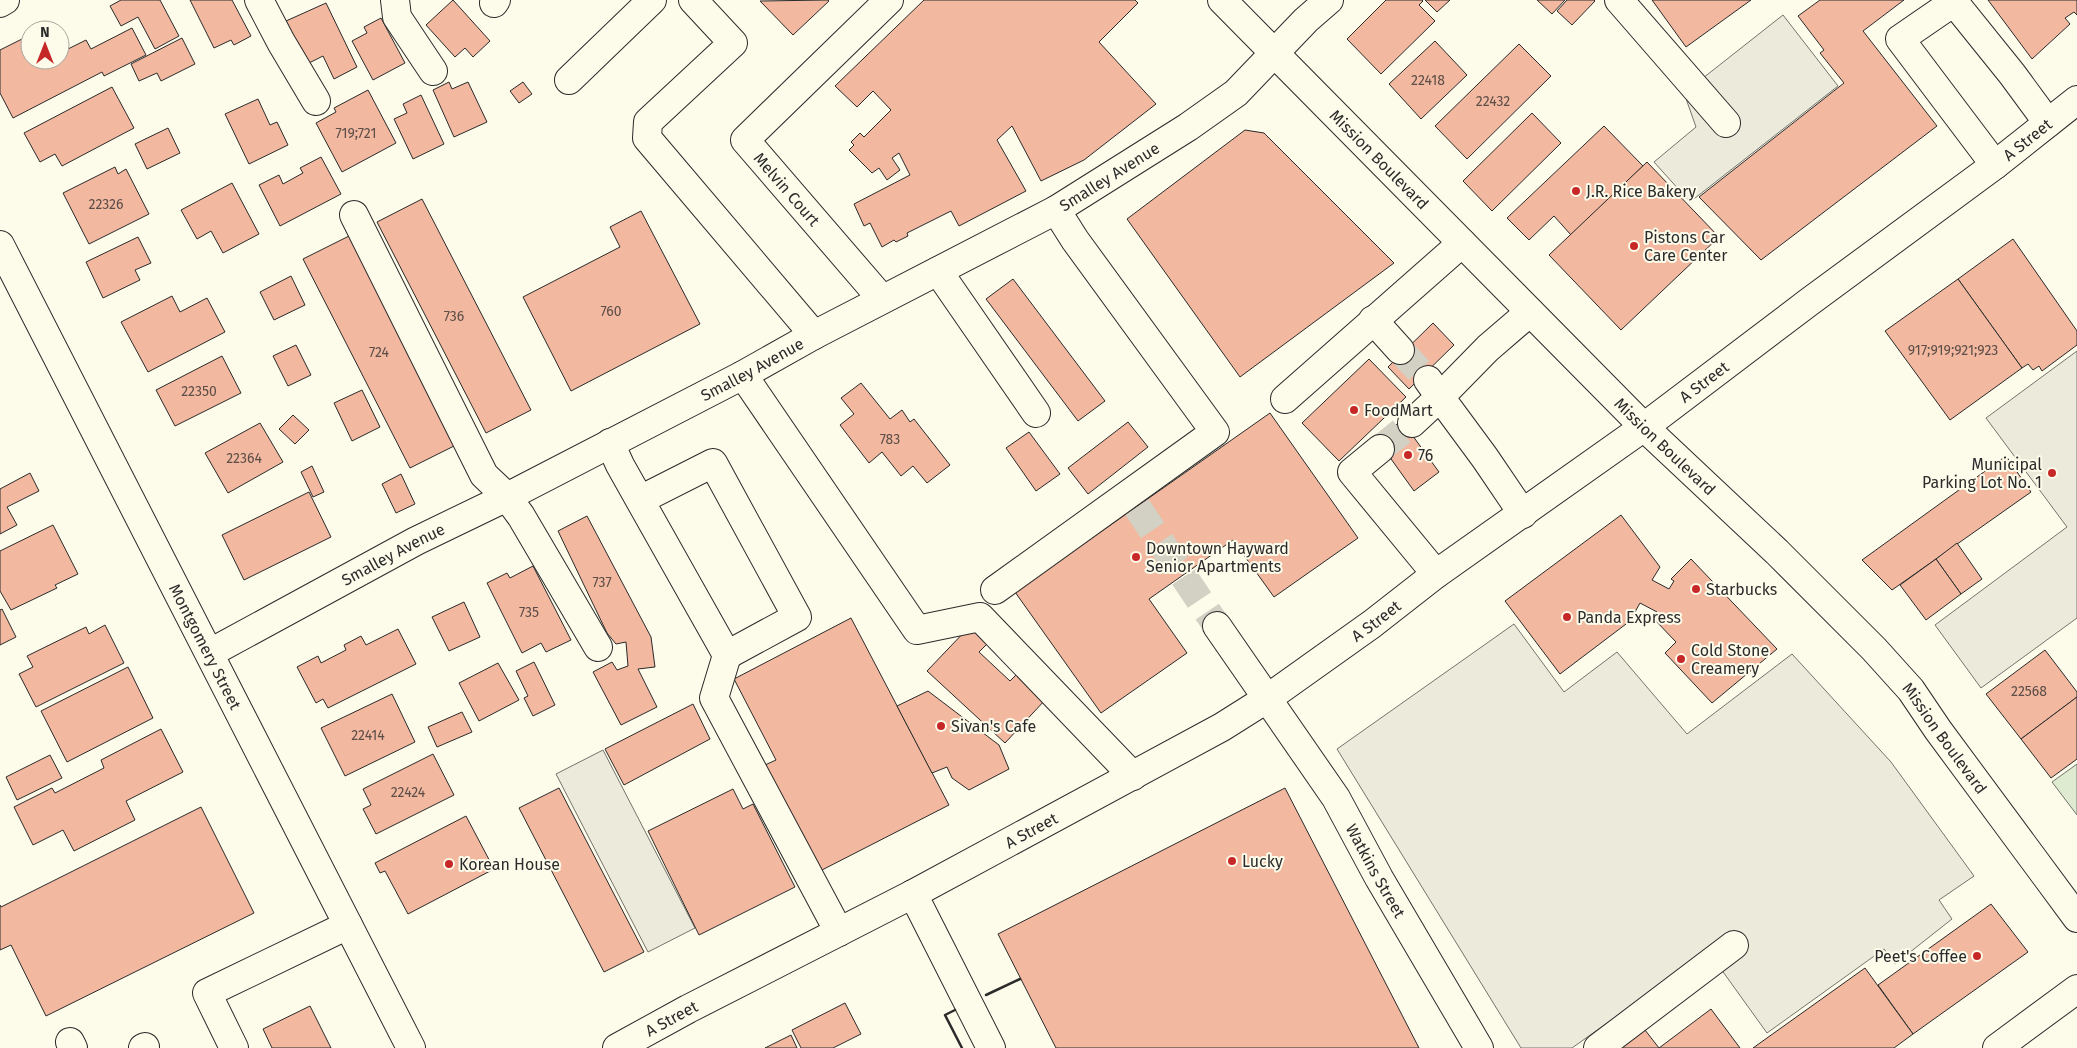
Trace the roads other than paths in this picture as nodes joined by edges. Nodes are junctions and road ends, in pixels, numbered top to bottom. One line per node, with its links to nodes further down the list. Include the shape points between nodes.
1 (5, 0): 10 (main road)
2 (259, 0): 14 (main road)
3 (395, 0): 12 (main road, via 397,17)
4 (652, 0): 13 (main road)
5 (693, 0): 28 (main road, via 733,43 648,122 647,138)
6 (889, 0): 25 (main road, Melvin Court, via 745,140)
7 (1222, 0): 11 (main road, Mission Boulevard)
8 (1329, 0): 11 (main road, Smalley Avenue)
9 (1620, 0): 16 (main road)
10 (0, 3)
11 (1274, 52): 19 (main road, Smalley Avenue, via 1229,98); 21 (main road, Mission Boulevard)
12 (433, 71)
13 (570, 80)
14 (316, 100)
15 (2077, 100): 17 (main road, A Street)
16 (1726, 123)
17 (2048, 123): 18 (main road, A Street); 18 (main road, via 1954,2 1900,38)
18 (1995, 165): 35 (main road, A Street)
19 (1056, 210): 23 (main road, Smalley Avenue); 42 (main road, via 1215,432 1132,500)
20 (354, 215): 38 (main road, via 484,475)
21 (1462, 243): 26 (main road, Mission Boulevard); 27 (main road)
22 (0, 245): 24 (main road, Montgomery Street)
23 (938, 272): 25 (main road, Smalley Avenue); 33 (main road)
24 (7, 278): 45 (main road, Montgomery Street)
25 (882, 299): 28 (main road, Smalley Avenue)
26 (1530, 312): 31 (main road); 35 (main road, Mission Boulevard)
27 (1373, 320): 29 (main road); 32 (main road)
28 (814, 335): 30 (main road, Smalley Avenue)
29 (1400, 350)
30 (743, 375): 36 (main road, Smalley Avenue); 48 (main road, via 917,630 980,617)
31 (1434, 389): 34 (main road); 40 (main road)
32 (1285, 399)
33 (1036, 412)
34 (1412, 423)
35 (1644, 427): 40 (main road, A Street); 50 (main road, Mission Boulevard, via 1828,602 1911,690)
36 (610, 444): 38 (main road, Smalley Avenue); 39 (main road)
37 (1380, 449): 41 (main road, via 1352,472)
38 (508, 497): 44 (main road); 45 (main road, Smalley Avenue, via 416,541)
39 (640, 500): 46 (main road); 46 (main road, via 713,463 797,617)
40 (1523, 514): 41 (main road, A Street)
41 (1436, 574): 47 (main road, A Street)
42 (994, 590)
43 (1218, 626): 47 (main road, Watkins Street)
44 (598, 647)
45 (210, 654): 51 (main road, Montgomery Street)
46 (727, 655): 52 (main road, via 714,698)
47 (1268, 698): 48 (main road, A Street); 59 (main road, Watkins Street, via 1336,798)
48 (1132, 776): 49 (main road, A Street)
49 (913, 894): 52 (main road, A Street); 58 (main road)
50 (2077, 918)
51 (348, 925): 56 (main road, via 207,993); 57 (main road, Montgomery Street)
52 (839, 932): 55 (main road, A Street)
53 (1734, 945): 60 (main road)
54 (2077, 989): 61 (main road)
55 (627, 1045)
56 (234, 1048)
57 (411, 1048)
58 (991, 1048)
59 (1479, 1048)
60 (1598, 1048)
61 (1997, 1048)

